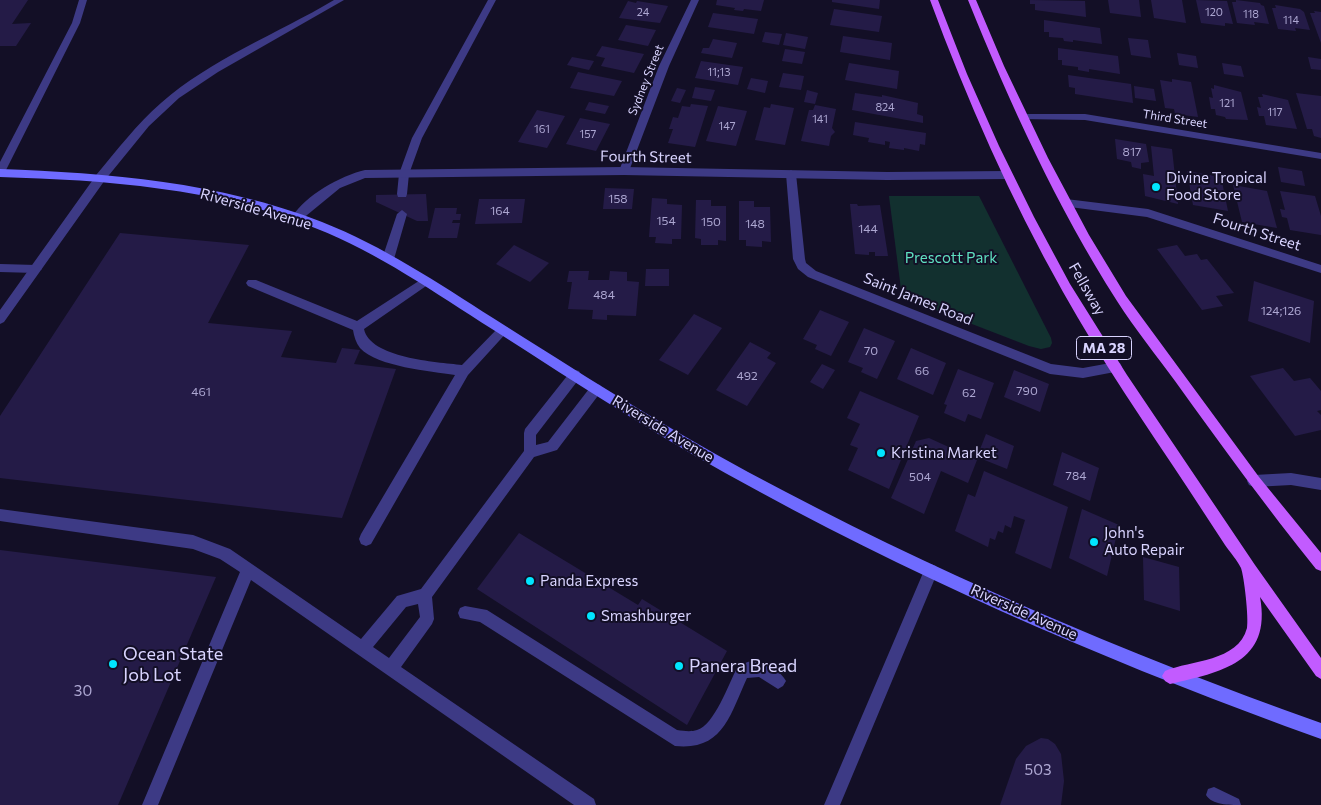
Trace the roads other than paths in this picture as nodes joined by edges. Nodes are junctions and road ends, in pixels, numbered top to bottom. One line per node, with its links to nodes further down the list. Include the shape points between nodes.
1 (83, 0): 10 (street, via 63,50)
2 (340, 0): 14 (street, via 174,96 136,133)
3 (492, 0): 11 (street, via 417,138)
4 (695, 0): 9 (street, Sydney Street, via 664,66)
5 (934, 0): 13 (main road, Fellsway / MA 28, via 959,66)
6 (972, 0): 7 (main road, Fellsway / MA 28)
7 (1024, 117): 8 (street, Third Street, via 1085,117); 16 (main road, Fellsway / MA 28)
8 (1321, 156)
9 (624, 171): 11 (street, Fourth Street); 12 (street, Fourth Street)
10 (0, 172): 14 (main road, Riverside Avenue)
11 (404, 174): 15 (street); 18 (street, Fourth Street, via 365,174 346,179)
12 (791, 174): 13 (street, Fourth Street); 28 (street, Saint James Road, via 799,259 812,274 1050,369 1083,372)
13 (1008, 175): 28 (main road, Fellsway / MA 28, via 1066,287)
14 (101, 178): 18 (main road, Riverside Avenue, via 200,192); 21 (street)
15 (402, 194)
16 (1066, 203): 22 (street, Fourth Street, via 1148,214); 33 (main road, Fellsway / MA 28, via 1122,299)
17 (402, 214): 19 (street)
18 (297, 217): 19 (main road, Riverside Avenue)
19 (388, 259): 23 (main road, Riverside Avenue)
20 (0, 268): 21 (street)
21 (36, 269): 25 (street)
22 (1321, 269)
23 (425, 281): 26 (street); 27 (main road, Riverside Avenue)
24 (252, 283): 26 (street)
25 (0, 319)
26 (358, 327): 29 (street, via 365,344 377,353)
27 (503, 330): 29 (street); 30 (main road, Riverside Avenue)
28 (1116, 368): 38 (main road, Fellsway / MA 28)
29 (464, 371): 36 (street)
30 (575, 375): 31 (main road, Riverside Avenue); 32 (street, via 530,433)
31 (596, 389): 32 (street, via 552,446); 40 (main road, Riverside Avenue, via 768,490)
32 (530, 452): 41 (street)
33 (1254, 481): 34 (street, via 1291,479); 37 (main road, Fellsway / MA 28)
34 (1321, 484)
35 (0, 514): 39 (street, via 193,542 225,554)
36 (366, 539)
37 (1321, 564)
38 (1246, 566): 45 (main road, Fellsway / MA 28); 46 (main road, via 1255,611 1253,636 1249,642 1235,656 1224,661)
39 (248, 569): 43 (street); 50 (street)
40 (931, 571): 46 (main road, Riverside Avenue); 52 (street)
41 (425, 595): 43 (street, via 402,601); 44 (street, via 427,619)
42 (465, 613): 47 (street, via 482,615 674,738 690,740 704,736 715,726 742,673 750,668 759,668)
43 (362, 648): 44 (street)
44 (391, 668): 51 (street)
45 (1321, 671)
46 (1170, 676): 48 (main road, Riverside Avenue)
47 (778, 681)
48 (1321, 731)
49 (1214, 795): 53 (street)
50 (150, 805)
51 (588, 805)
52 (832, 805)
53 (1233, 805)

